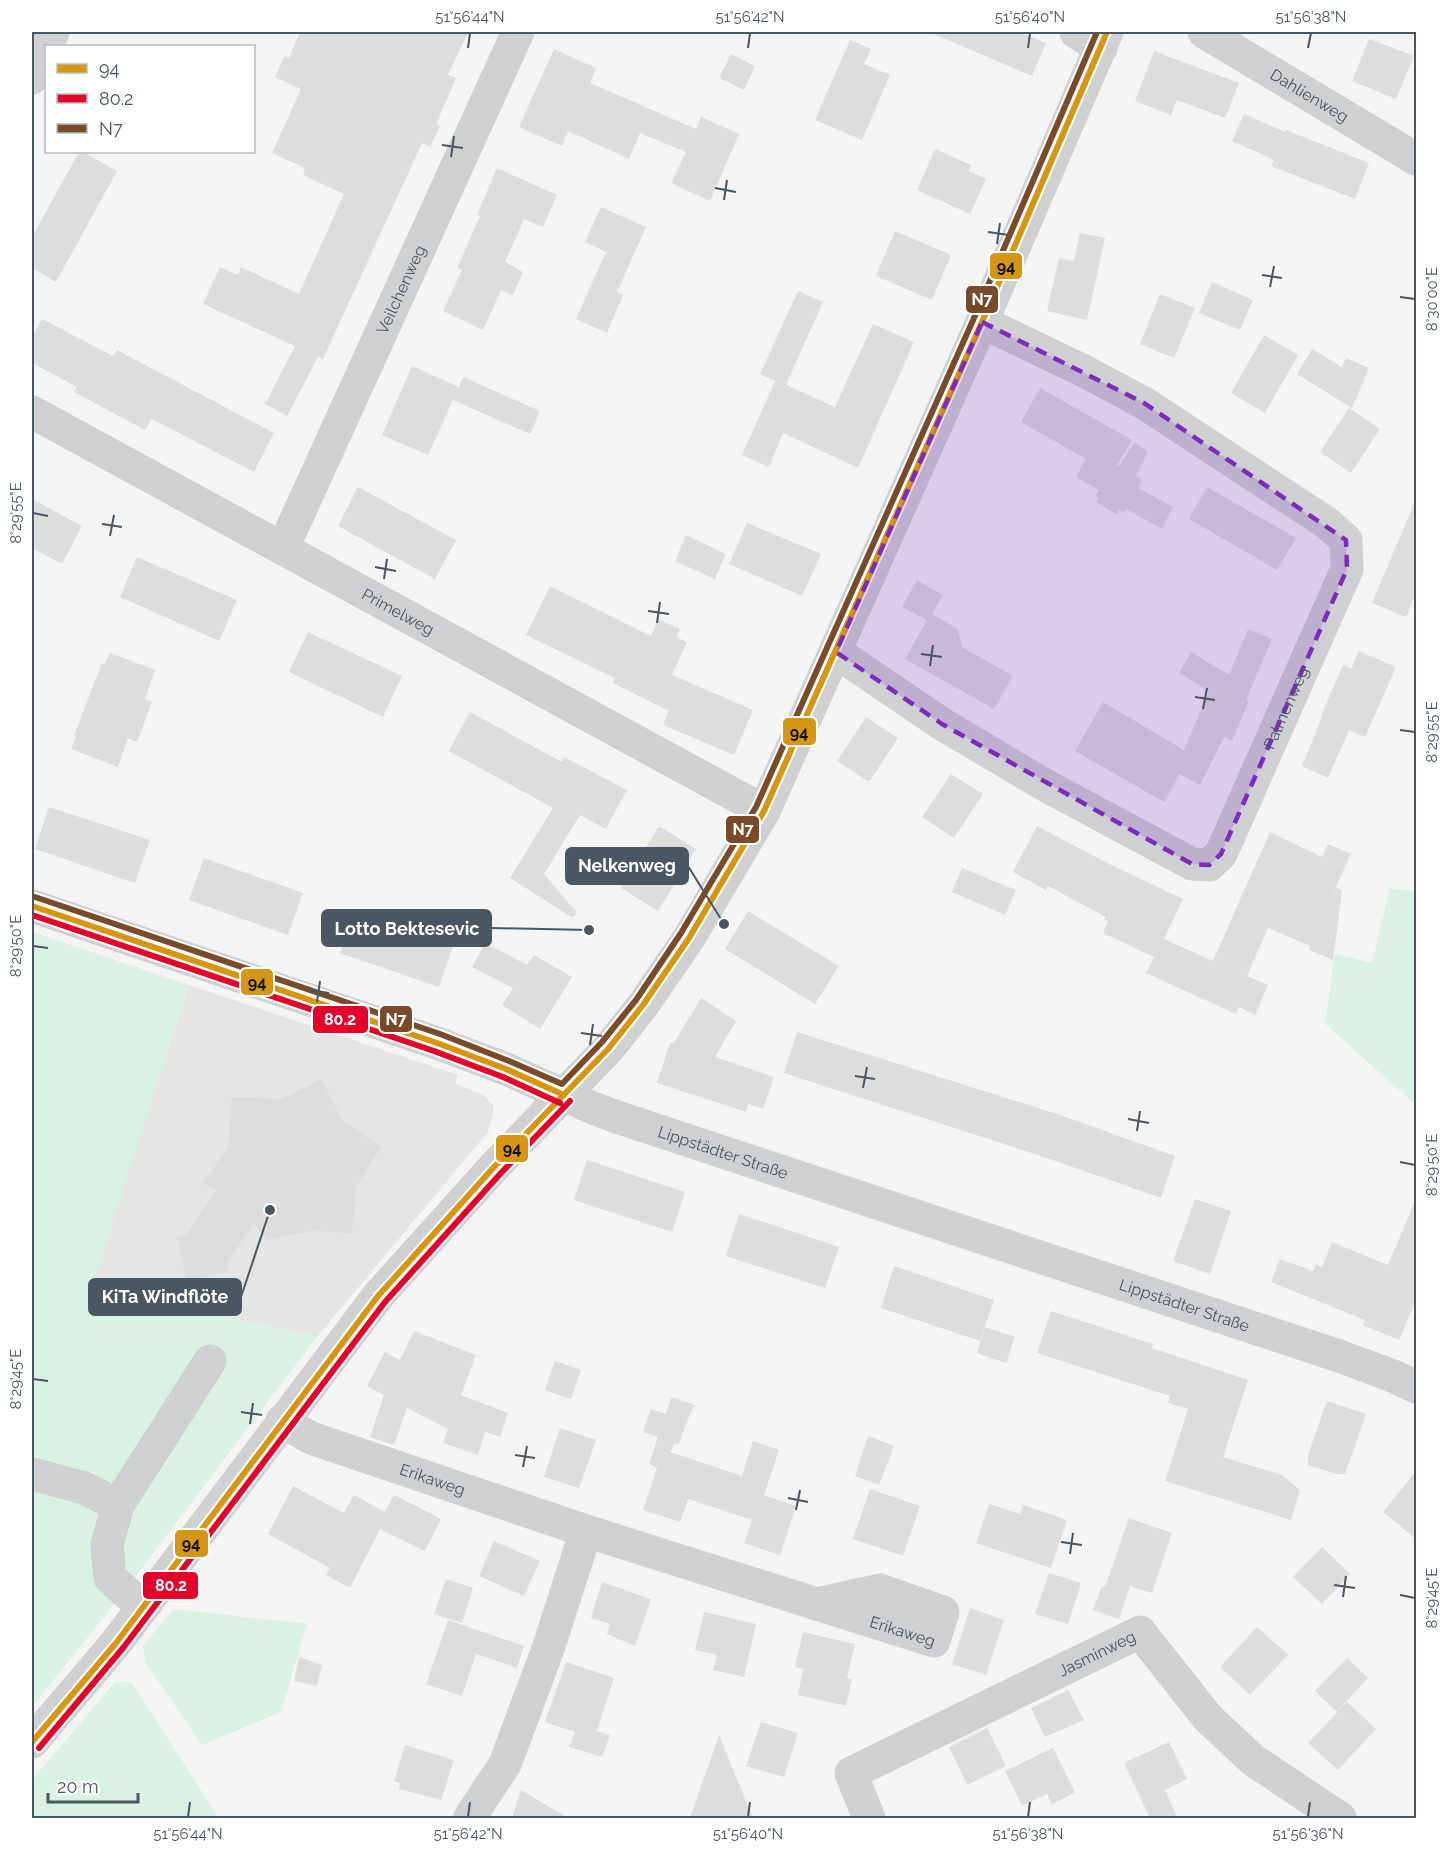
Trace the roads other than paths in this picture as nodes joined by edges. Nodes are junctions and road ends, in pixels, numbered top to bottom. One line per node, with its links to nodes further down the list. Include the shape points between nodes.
1 (518, 32): 9 (street, Veilchenweg)
2 (1204, 32): 6 (street, Dahlienweg)
3 (1094, 37): 7 (street)
4 (45, 48): 5 (street)
5 (32, 78)
6 (1416, 159)
7 (982, 322): 10 (street); 10 (street, Palmenweg, via 1144,403 1327,523 1346,540 1347,569 1221,854 1209,865 1192,864 942,724)
8 (32, 412): 9 (street, Primelweg)
9 (283, 548): 11 (street, Primelweg)
10 (836, 652): 11 (street)
11 (764, 811): 13 (street, via 665,974 609,1048)
12 (32, 906): 13 (street, Lippstädter Straße, via 437,1043)
13 (564, 1095): 15 (street, Lippstädter Straße, via 617,1117 1339,1356); 16 (street, via 378,1296)
14 (210, 1361): 18 (street)
15 (1416, 1387)
16 (282, 1421): 19 (street, Erikaweg, via 310,1438); 21 (street)
17 (32, 1474): 18 (street, via 84,1488)
18 (118, 1505): 21 (street, via 106,1545 110,1578)
19 (586, 1531): 20 (street, Erikaweg); 23 (street, via 506,1764)
20 (816, 1604)
21 (142, 1606): 22 (street, via 116,1643)
22 (32, 1742)
23 (470, 1817)
24 (869, 1818): 25 (street, Jasminweg, via 851,1773 1140,1632 1208,1718 1253,1760)
25 (1340, 1818)

